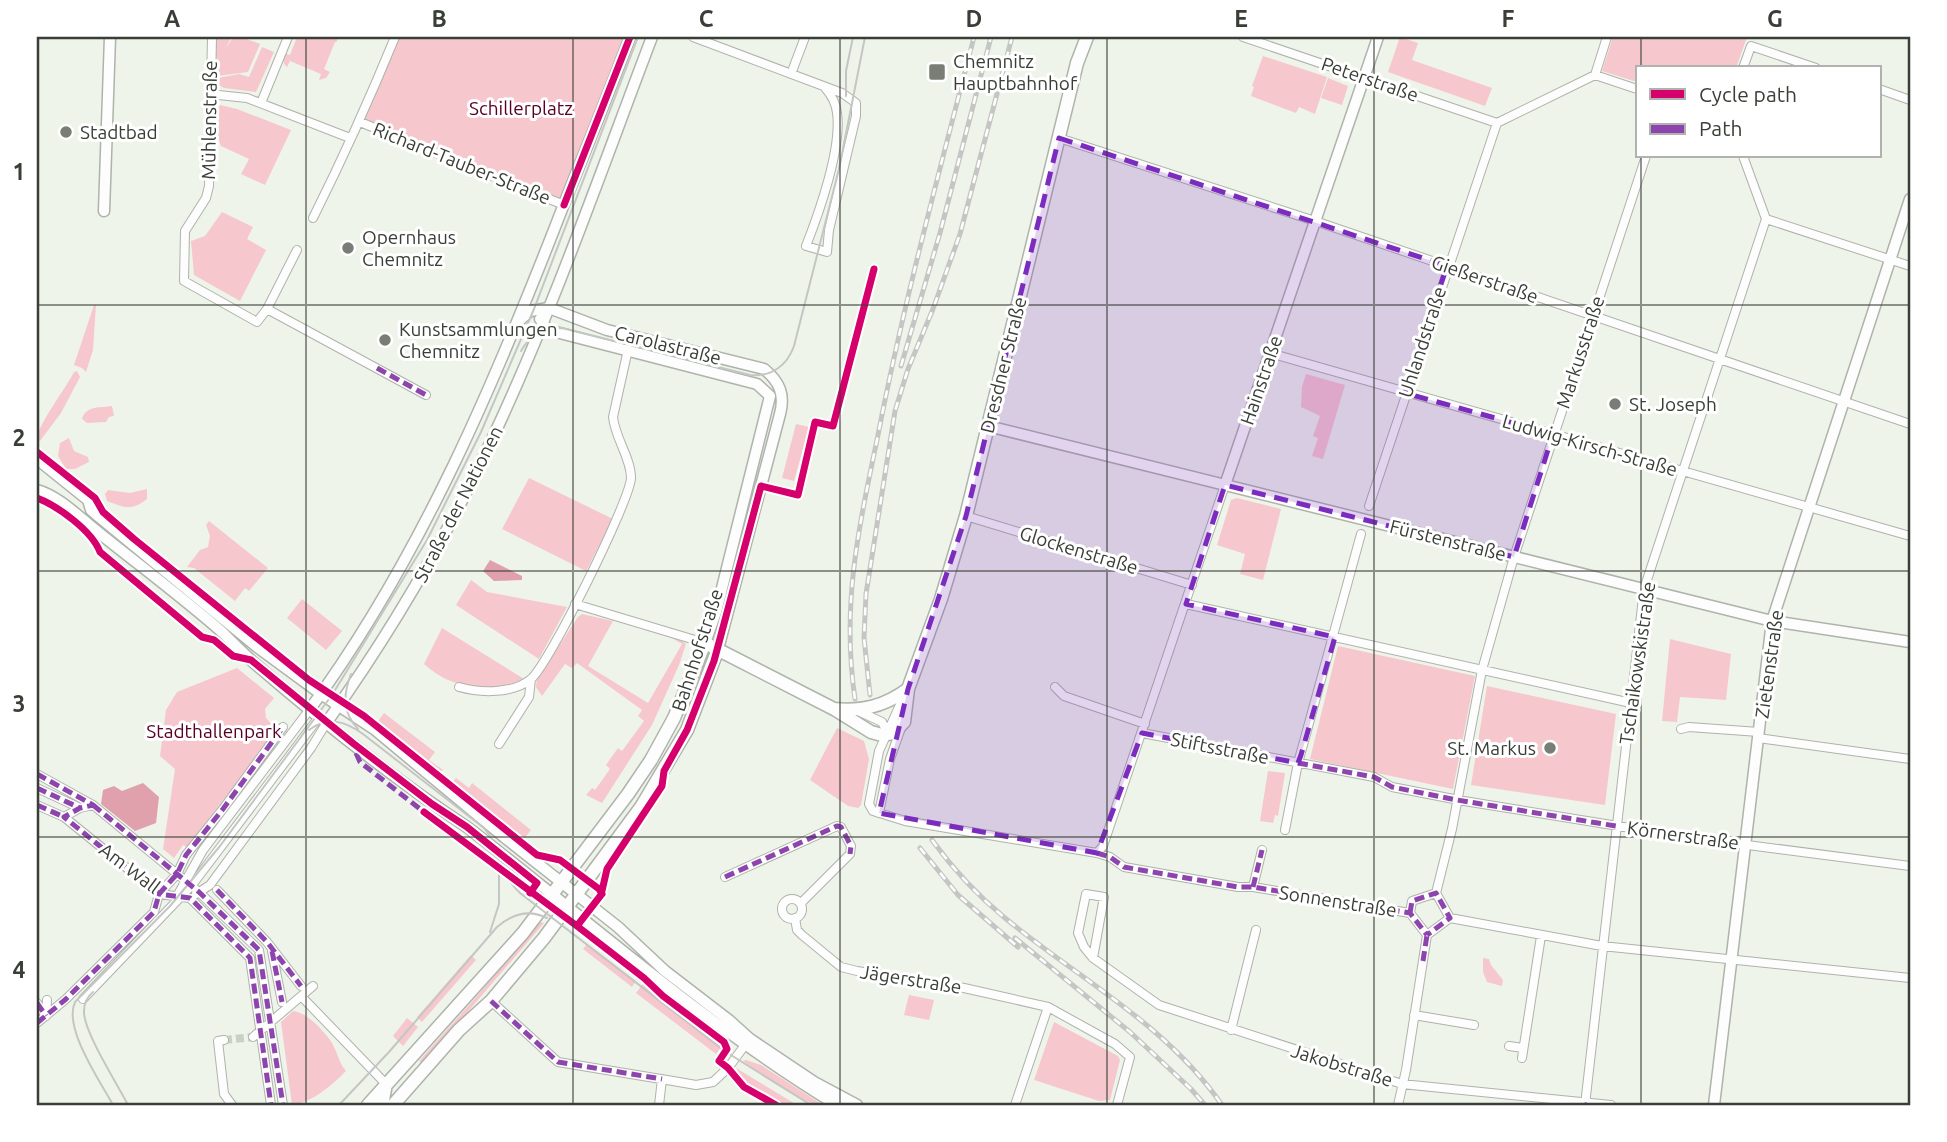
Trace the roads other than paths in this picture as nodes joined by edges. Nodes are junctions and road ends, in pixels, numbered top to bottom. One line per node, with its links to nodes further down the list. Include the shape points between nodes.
1 (110, 37): 32 (main road)
2 (212, 37): 21 (street, Mühlenstraße)
3 (288, 37): 23 (street)
4 (395, 37): 24 (street)
5 (630, 37): 31 (main road, Straße der Nationen)
6 (652, 37): 41 (main road, Straße der Nationen)
7 (693, 37): 15 (street)
8 (805, 37): 15 (street)
9 (1087, 37): 27 (main road, Dresdner Straße)
10 (1243, 37): 17 (street, Peterstraße)
11 (1378, 37): 17 (main road, Hainstraße)
12 (1607, 37): 16 (street)
13 (1744, 66): 14 (street, via 1751,46)
14 (1810, 66)
15 (791, 74): 18 (street)
16 (1595, 75): 19 (street); 25 (street)
17 (1364, 77): 25 (street, Peterstraße); 35 (main road, Hainstraße)
18 (827, 89): 18 (street, via 849,96 857,107 827,252 806,246 836,136 838,114)
19 (1636, 89)
20 (1881, 90): 22 (street)
21 (209, 94): 23 (street); 42 (street, Mühlenstraße, via 209,187 185,231 183,277 191,287 257,322)
22 (1910, 100)
23 (261, 103): 26 (street)
24 (360, 122): 26 (street); 31 (street, Richard-Tauber-Straße)
25 (1497, 123): 38 (street, Uhlandstraße)
26 (350, 138): 33 (street)
27 (1059, 138): 35 (street, Gießerstraße); 57 (main road, Dresdner Straße)
28 (1645, 158): 44 (street, Markusstraße)
29 (1744, 158): 34 (street)
30 (1910, 199): 37 (main road, Zietenstraße)
31 (564, 205): 40 (main road, Straße der Nationen)
32 (104, 211)
33 (313, 218)
34 (1766, 219): 37 (street); 50 (street, Tschaikowskistraße)
35 (1315, 221): 38 (street, Gießerstraße); 49 (main road, Hainstraße)
36 (297, 250): 42 (street)
37 (1891, 259): 39 (street); 55 (main road, Zietenstraße)
38 (1447, 266): 44 (street, Gießerstraße); 51 (street, Uhlandstraße)
39 (1910, 266)
40 (536, 279): 43 (main road); 46 (main road, Straße der Nationen)
41 (549, 307): 43 (main road); 45 (main road, Straße der Nationen); 47 (main road, Carolastraße)
42 (267, 309): 52 (street)
43 (536, 309): 45 (main road); 46 (main road)
44 (1592, 315): 50 (street, Gießerstraße); 58 (street, Markusstraße)
45 (542, 325): 48 (main road, Carolastraße); 85 (main road, Straße der Nationen, via 457,511 414,589)
46 (516, 326): 83 (main road, Straße der Nationen, via 422,530)
47 (631, 336): 48 (street); 54 (main road, Carolastraße, via 764,369 782,390)
48 (628, 349): 53 (main road, Carolastraße, via 757,384); 71 (street, via 613,417 630,470 629,488)
49 (1270, 353): 51 (street, Ludwig-Kirsch-Straße); 61 (main road, Hainstraße)
50 (1721, 360): 55 (street, Gießerstraße); 60 (street, Tschaikowskistraße)
51 (1405, 393): 58 (street, Ludwig-Kirsch-Straße); 63 (street, Uhlandstraße)
52 (426, 395)
53 (770, 396): 76 (main road, Bahnhofstraße)
54 (783, 400): 77 (main road, Bahnhofstraße)
55 (1844, 403): 56 (street, Gießerstraße); 64 (main road, Zietenstraße)
56 (1910, 424)
57 (988, 426): 61 (main road, Fürstenstraße); 65 (main road, Dresdner Straße)
58 (1553, 434): 60 (street, Ludwig-Kirsch-Straße); 68 (street, Markusstraße)
59 (37, 458): 83 (main road, via 88,500 90,510 113,530)
60 (1682, 471): 64 (street, Ludwig-Kirsch-Straße); 70 (street, Tschaikowskistraße)
61 (1226, 485): 68 (main road, Fürstenstraße); 69 (street, Hainstraße)
62 (37, 490): 86 (main road, via 148,571)
63 (1369, 506)
64 (1810, 507): 67 (street, Ludwig-Kirsch-Straße); 73 (main road, Zietenstraße)
65 (966, 516): 69 (street, Glockenstraße); 82 (main road, Dresdner Straße)
66 (1361, 534): 74 (street)
67 (1910, 536)
68 (1514, 557): 70 (main road, Fürstenstraße); 78 (street, Markusstraße)
69 (1192, 585): 72 (street, Hainstraße)
70 (1644, 589): 73 (main road, Fürstenstraße); 84 (street, Tschaikowskistraße)
71 (575, 604): 76 (street); 79 (street)
72 (1186, 604): 74 (street); 91 (street, Hainstraße)
73 (1772, 621): 75 (main road, Fürstenstraße); 96 (main road, Zietenstraße)
74 (1335, 637): 78 (street); 100 (street)
75 (1910, 642)
76 (705, 643): 77 (main road); 117 (main road, Bahnhofstraße, via 685,695 651,760)
77 (718, 649): 87 (main road); 123 (main road, Bahnhofstraße, via 694,714 664,771)
78 (1482, 670): 84 (street); 103 (street, Markusstraße)
79 (531, 679): 80 (street, via 489,691); 97 (street, via 529,697)
80 (459, 687)
81 (1055, 687): 91 (street, via 1064,696)
82 (908, 689): 88 (main road, via 886,704); 90 (main road, Dresdner Straße); 94 (street, Dresdner Straße)
83 (321, 694): 85 (main road); 86 (main road, Straße der Nationen)
84 (1631, 703): 109 (street, Tschaikowskistraße)
85 (338, 706): 89 (main road, Straße der Nationen); 117 (main road, via 374,729)
86 (310, 709): 89 (main road); 118 (street, Straße der Nationen, via 203,850)
87 (834, 709): 88 (main road); 94 (main road, via 863,729)
88 (856, 710): 94 (street, via 877,718)
89 (322, 722): 118 (street, Straße der Nationen); 118 (street, Straße der Nationen, via 311,748 210,885); 122 (main road)
90 (904, 722): 94 (main road, Dresdner Straße, via 896,732); 98 (street)
91 (1145, 724): 95 (street, Hainstraße)
92 (283, 727): 115 (street, via 186,855)
93 (1681, 729): 96 (street)
94 (887, 733): 98 (street); 107 (street, Dresdner Straße, via 869,804)
95 (1142, 733): 100 (street, Stiftsstraße); 113 (street, Hainstraße)
96 (1759, 735): 99 (street); 111 (main road, Zietenstraße)
97 (499, 744)
98 (891, 754): 107 (street)
99 (1910, 759)
100 (1298, 763): 103 (street, Stiftsstraße, via 1374,777 1392,787); 110 (street)
101 (37, 774): 105 (street, Am Wall)
102 (37, 788): 106 (street)
103 (1457, 800): 109 (street, Körnerstraße); 121 (street, Markusstraße)
104 (37, 805): 108 (street, Am Wall)
105 (93, 805): 106 (street); 115 (street, Am Wall)
106 (80, 808): 108 (street)
107 (879, 813): 113 (street, Sonnenstraße)
108 (64, 817): 125 (street, Am Wall)
109 (1616, 826): 111 (street, Körnerstraße); 135 (street, Tschaikowskistraße)
110 (1285, 830)
111 (1745, 844): 114 (street, Körnerstraße); 139 (main road, Zietenstraße)
112 (1262, 850): 119 (street)
113 (1097, 853): 119 (street, Sonnenstraße, via 1124,867)
114 (1910, 866)
115 (177, 874): 118 (street, Am Wall); 125 (street)
116 (725, 877): 126 (street, via 837,825 851,846 850,854)
117 (561, 883): 122 (main road, Bahnhofstraße); 123 (main road)
118 (192, 886): 124 (street, Straße der Nationen); 136 (street, Am Wall)
119 (1253, 887): 128 (street, Sonnenstraße)
120 (216, 890): 134 (street)
121 (1436, 893): 128 (street, via 1412,901); 130 (street)
122 (552, 895): 127 (main road); 163 (main road, Bahnhofstraße, via 486,976)
123 (576, 895): 127 (main road, Bahnhofstraße); 160 (main road, via 730,1021)
124 (183, 897): 125 (street, Am Wall); 137 (street, via 201,908); 144 (street, Straße der Nationen)
125 (156, 898): 152 (street, via 154,912)
126 (801, 903): 129 (street, via 802,913); 129 (street, via 791,899 783,904 786,916)
127 (568, 907): 146 (main road, Bahnhofstraße); 160 (main road)
128 (1410, 913): 132 (street, Sonnenstraße)
129 (795, 918): 149 (street, Jägerstraße, via 797,930 841,967)
130 (1450, 918): 132 (street); 133 (street)
131 (1256, 930): 156 (street)
132 (1427, 935): 151 (street)
133 (1541, 936): 135 (street); 161 (street, via 1523,1053)
134 (269, 945): 136 (street); 141 (street); 147 (street)
135 (1602, 946): 139 (street); 166 (street, Tschaikowskistraße)
136 (259, 950): 137 (street); 154 (street)
137 (250, 958): 157 (street)
138 (1093, 958): 138 (street, via 1104,897 1086,894 1078,933); 156 (street, Jakobstraße, via 1159,1005)
139 (1731, 959): 140 (street); 178 (main road, Zietenstraße)
140 (1910, 978)
141 (302, 986)
142 (313, 986): 143 (street)
143 (302, 997): 154 (street); 163 (street)
144 (83, 999)
145 (47, 1000): 152 (street)
146 (491, 1000): 162 (street, via 558,1062); 165 (main road, Bahnhofstraße)
147 (282, 1002)
148 (37, 1003): 152 (street)
149 (1048, 1007): 174 (street); 175 (street, Jägerstraße, via 1130,1057)
150 (37, 1012): 152 (street)
151 (1414, 1015): 155 (street); 164 (street)
152 (46, 1016): 153 (street)
153 (37, 1023)
154 (271, 1024): 157 (street); 169 (street)
155 (1474, 1025)
156 (1231, 1030): 164 (street, Jakobstraße)
157 (262, 1031): 158 (street); 168 (street)
158 (253, 1037)
159 (224, 1040): 167 (street, via 218,1041 224,1094)
160 (748, 1042): 162 (street, via 717,1079 706,1085); 172 (main road); 173 (main road)
161 (1508, 1046)
162 (662, 1079): 171 (street)
163 (385, 1083): 165 (main road); 170 (main road, Bahnhofstraße)
164 (1402, 1084): 166 (street, Jakobstraße); 176 (street)
165 (388, 1104)
166 (1584, 1104): 177 (street, Jakobstraße)
167 (232, 1105)
168 (271, 1105)
169 (283, 1105)
170 (368, 1105)
171 (659, 1105)
172 (837, 1105)
173 (857, 1105)
174 (1015, 1105)
175 (1117, 1105)
176 (1398, 1105)
177 (1611, 1105)
178 (1714, 1105)

